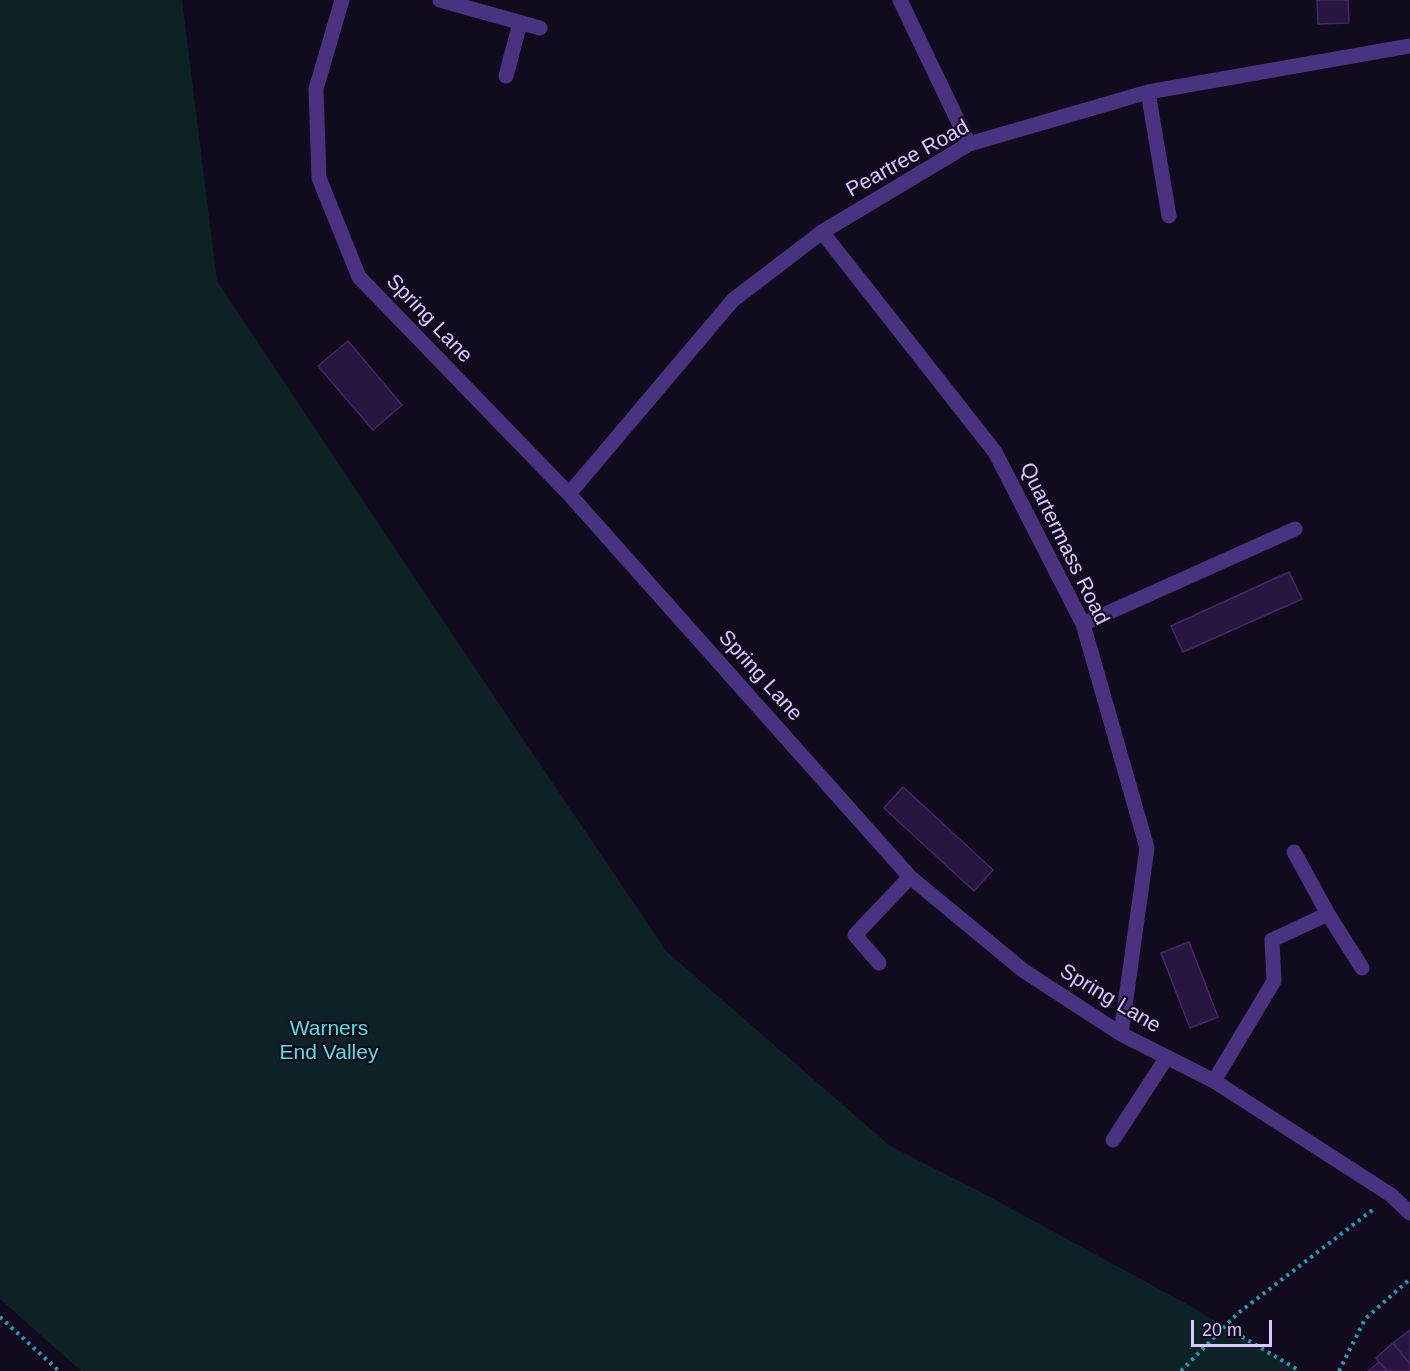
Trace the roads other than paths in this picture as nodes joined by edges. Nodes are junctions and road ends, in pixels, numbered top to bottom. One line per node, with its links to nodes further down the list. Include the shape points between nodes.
1 (342, 0): 12 (street, Spring Lane, via 316,89 319,178 359,277)
2 (440, 0): 4 (street)
3 (900, 0): 9 (street)
4 (520, 23): 5 (street); 7 (street)
5 (540, 28)
6 (1410, 46): 8 (street, Peartree Road)
7 (506, 76)
8 (1148, 92): 9 (street, Peartree Road); 10 (street)
9 (969, 144): 11 (street, Peartree Road)
10 (1169, 216)
11 (822, 232): 12 (street, Peartree Road, via 734,300); 14 (street, Quartermass Road, via 995,452)
12 (569, 494): 16 (street, Spring Lane)
13 (1295, 529): 14 (street)
14 (1083, 624): 20 (street, Quartermass Road, via 1147,848)
15 (1294, 852): 17 (street)
16 (910, 877): 18 (street, via 855,935); 20 (street, Spring Lane, via 1024,971)
17 (1328, 914): 19 (street); 22 (street, via 1272,940 1274,981)
18 (879, 963)
19 (1362, 969)
20 (1121, 1034): 21 (street, Spring Lane)
21 (1167, 1057): 22 (street, Spring Lane); 23 (street)
22 (1214, 1081): 24 (street, Spring Lane, via 1391,1196)
23 (1113, 1140)
24 (1410, 1213)

